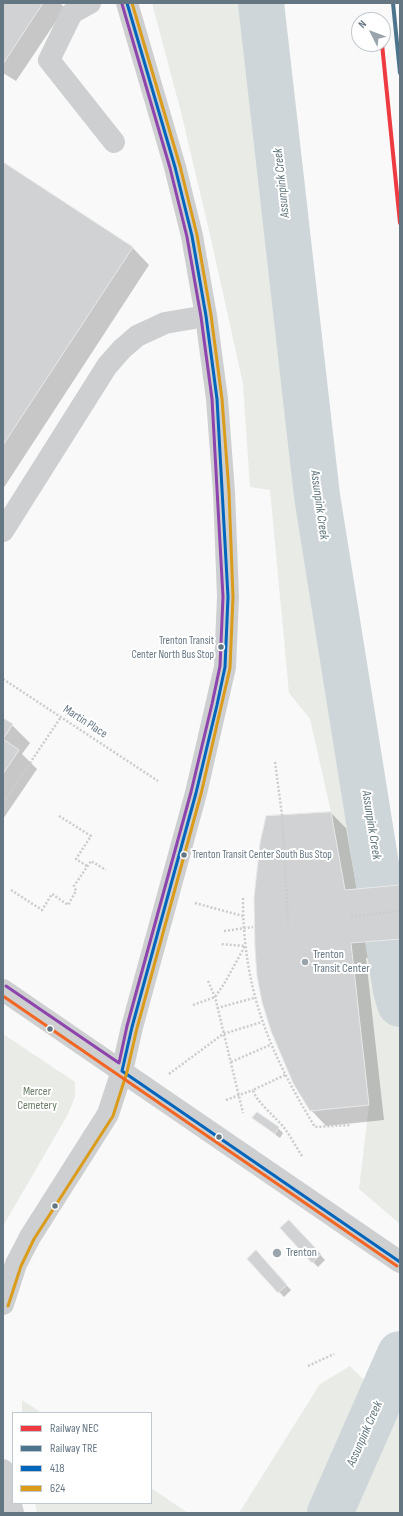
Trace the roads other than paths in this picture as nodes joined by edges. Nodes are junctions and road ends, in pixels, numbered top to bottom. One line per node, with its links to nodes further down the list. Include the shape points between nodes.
1 (90, 3): 3 (street, via 72,13 49,60)
2 (127, 3): 4 (street, via 175,167 192,236)
3 (114, 142)
4 (206, 316): 5 (street, via 165,323 137,336 122,349 108,366); 7 (street, via 217,399 224,492 228,597 225,667 198,784)
5 (3, 531)
6 (3, 990): 7 (street)
7 (122, 1071): 8 (street); 9 (street, via 108,1114 30,1237 16,1264)
8 (400, 1262)
9 (3, 1304)
10 (3, 1470): 11 (street)
11 (13, 1513)

